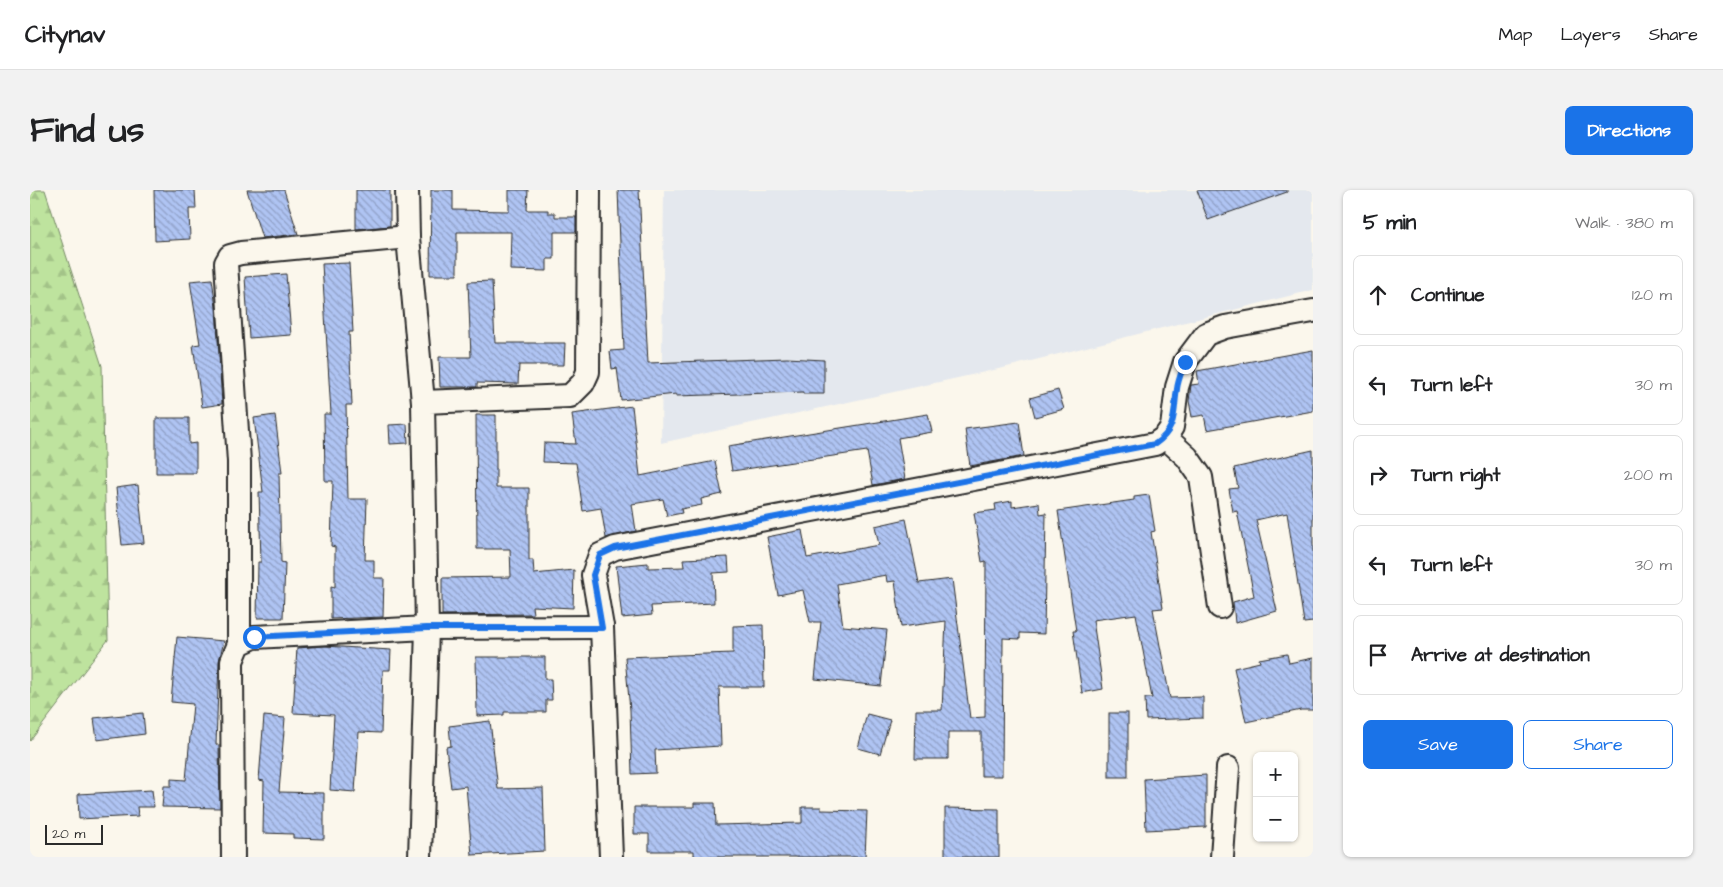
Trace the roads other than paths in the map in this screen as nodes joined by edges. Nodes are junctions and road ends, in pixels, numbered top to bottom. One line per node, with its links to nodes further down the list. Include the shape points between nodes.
1 (407, 190): 3 (street)
2 (588, 190): 5 (street, via 588,372 583,383 570,396)
3 (408, 238): 5 (street); 10 (street, via 240,253 230,256 226,263 239,462)
4 (1313, 311): 6 (street, via 1225,327 1206,334 1185,362 1177,387 1172,427)
5 (423, 402): 8 (street)
6 (1165, 437): 7 (street, via 1187,457 1201,477); 9 (street, via 1155,444 615,548 600,555 593,575)
7 (1220, 606)
8 (427, 628): 9 (street); 10 (street, via 254,637); 13 (street)
9 (602, 628): 14 (street)
10 (239, 644): 12 (street, via 232,661)
11 (1228, 768): 15 (street)
12 (233, 857)
13 (420, 857)
14 (611, 857)
15 (1222, 857)

